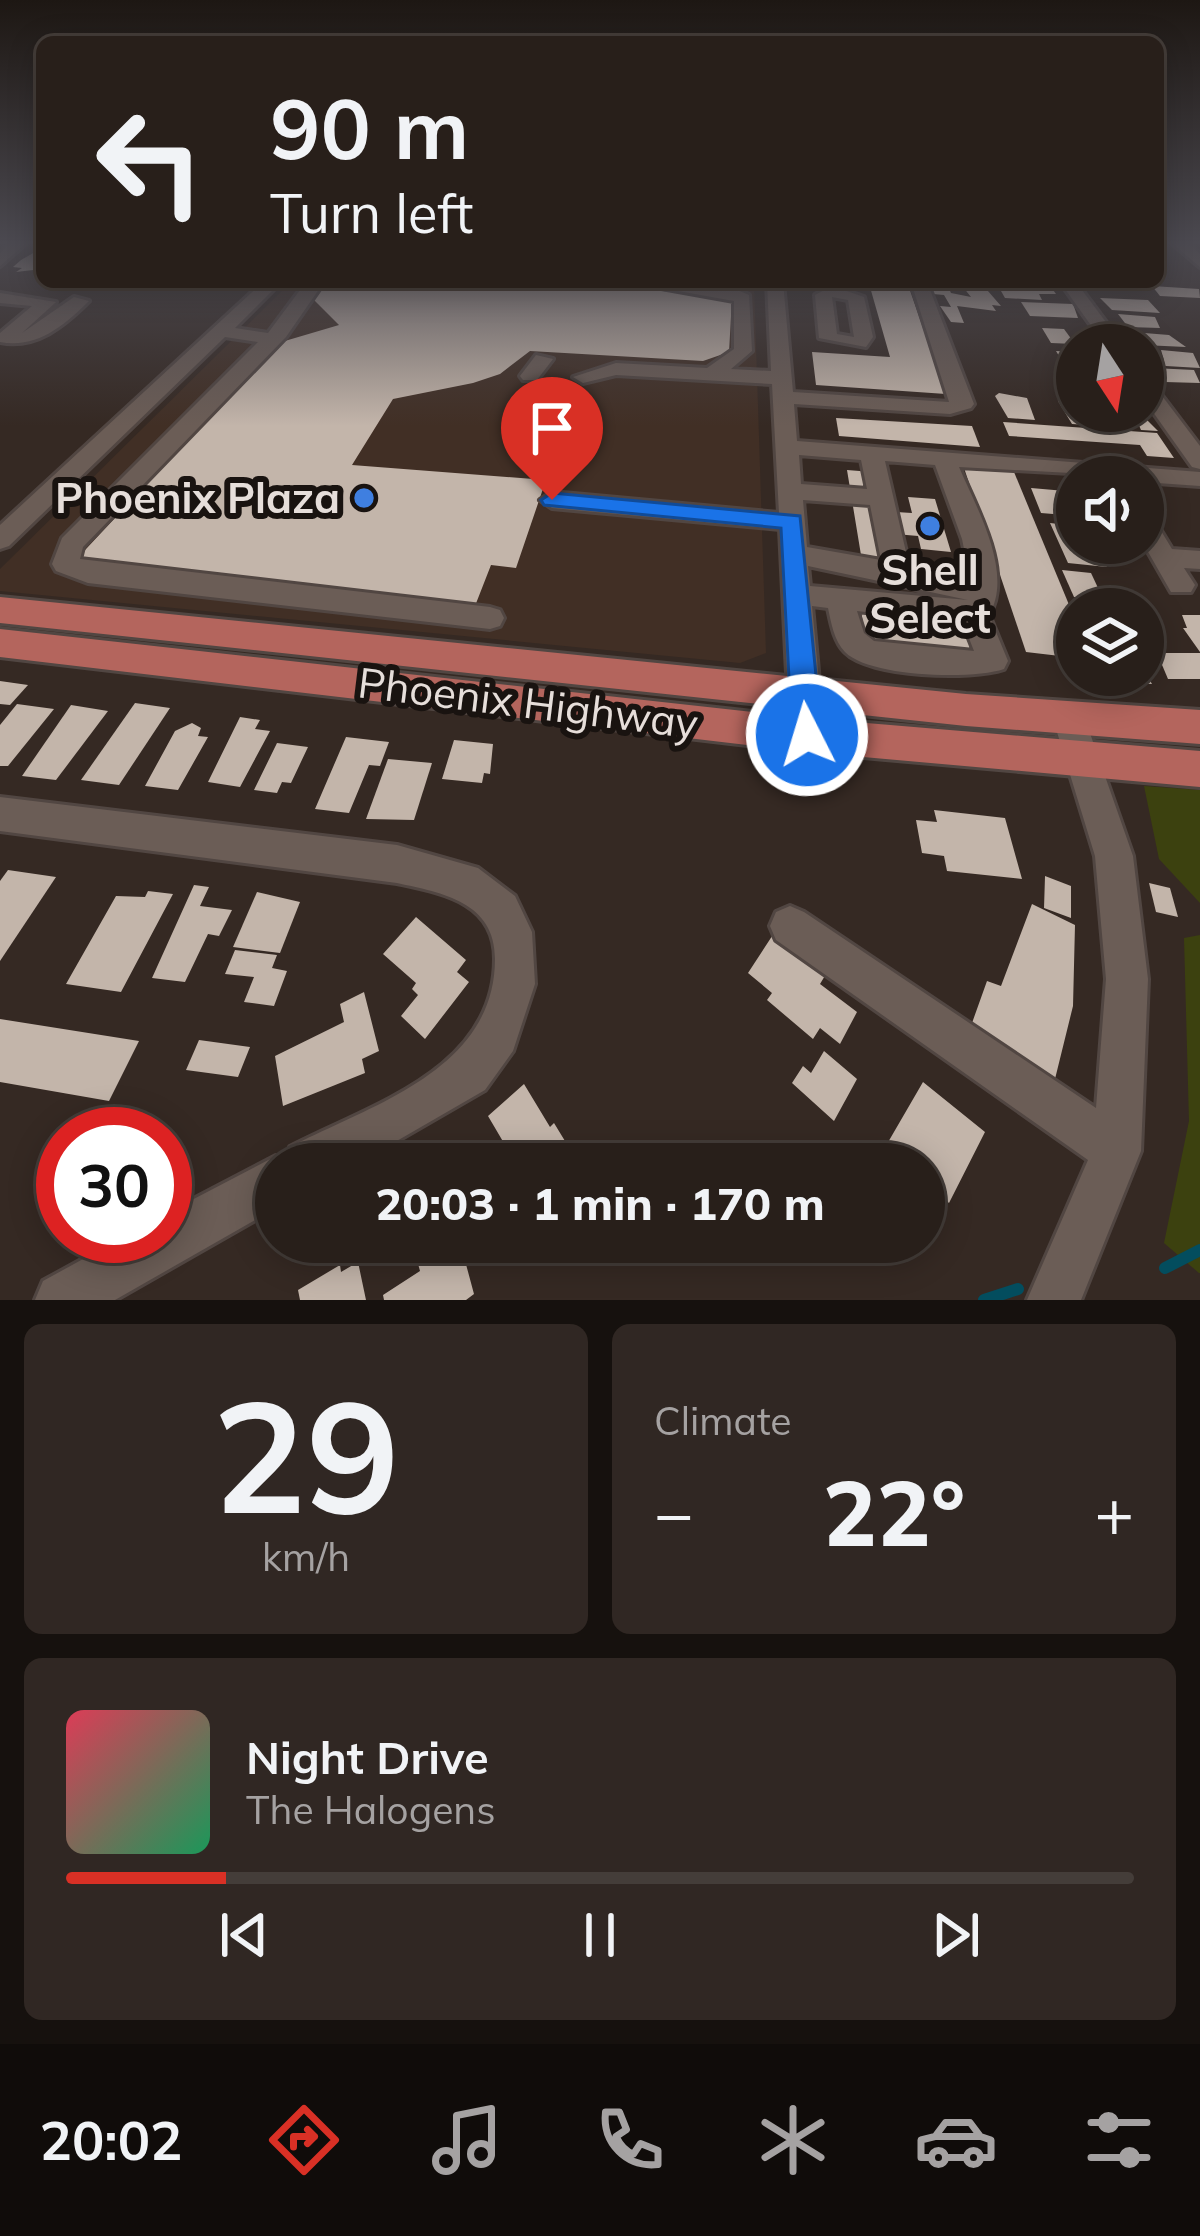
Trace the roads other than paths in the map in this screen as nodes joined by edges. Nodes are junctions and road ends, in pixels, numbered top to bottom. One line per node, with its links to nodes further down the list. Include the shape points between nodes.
1 (44, 305): 2 (street, via 6,335 36,335)
2 (75, 305)
3 (249, 305): 10 (street)
4 (296, 305): 11 (street, via 292,323)
5 (743, 305): 12 (street, via 743,351)
6 (777, 305): 8 (street)
7 (928, 305): 13 (street, via 964,397 957,414)
8 (777, 311): 9 (street); 13 (street)
9 (824, 314)
10 (221, 331): 11 (street); 27 (street)
11 (272, 339): 37 (street, via 71,544 65,564 88,573)
12 (712, 374): 13 (street); 14 (street, via 616,369 582,380)
13 (781, 387): 16 (street)
14 (647, 389)
15 (1164, 413): 20 (street)
16 (786, 447): 17 (street); 23 (street)
17 (871, 452): 18 (street); 24 (street)
18 (944, 458): 19 (street); 35 (street, via 976,543)
19 (1056, 459)
20 (1200, 462)
21 (1164, 475): 22 (street)
22 (1200, 479)
23 (790, 490): 24 (street); 26 (street)
24 (882, 498): 31 (street)
25 (552, 500): 26 (street)
26 (792, 522): 28 (street)
27 (0, 540)
28 (793, 554): 31 (street); 33 (street)
29 (1164, 557): 30 (street); 32 (street)
30 (1200, 560)
31 (897, 572): 35 (street)
32 (1181, 585)
33 (795, 594): 34 (street); 39 (street)
34 (839, 599): 35 (street); 35 (street, via 852,640 869,653 988,664)
35 (980, 603)
36 (0, 610): 39 (main road, Phoenix Highway)
37 (490, 618)
38 (0, 643): 39 (main road, Phoenix Highway)
39 (806, 714): 40 (main road, Phoenix Highway); 42 (main road, Phoenix Highway)
40 (1069, 719): 41 (main road, Phoenix Highway); 42 (street)
41 (1200, 727)
42 (1086, 762): 43 (main road, Phoenix Highway); 47 (street, via 1114,856 1127,979)
43 (1200, 769)
44 (0, 814): 46 (street, via 397,864 458,878 489,895 515,949 514,990 499,1036 469,1075)
45 (790, 926): 47 (street)
46 (345, 1143)
47 (1117, 1151): 50 (street)
48 (255, 1193): 49 (street)
49 (62, 1300)
50 (1054, 1300)

